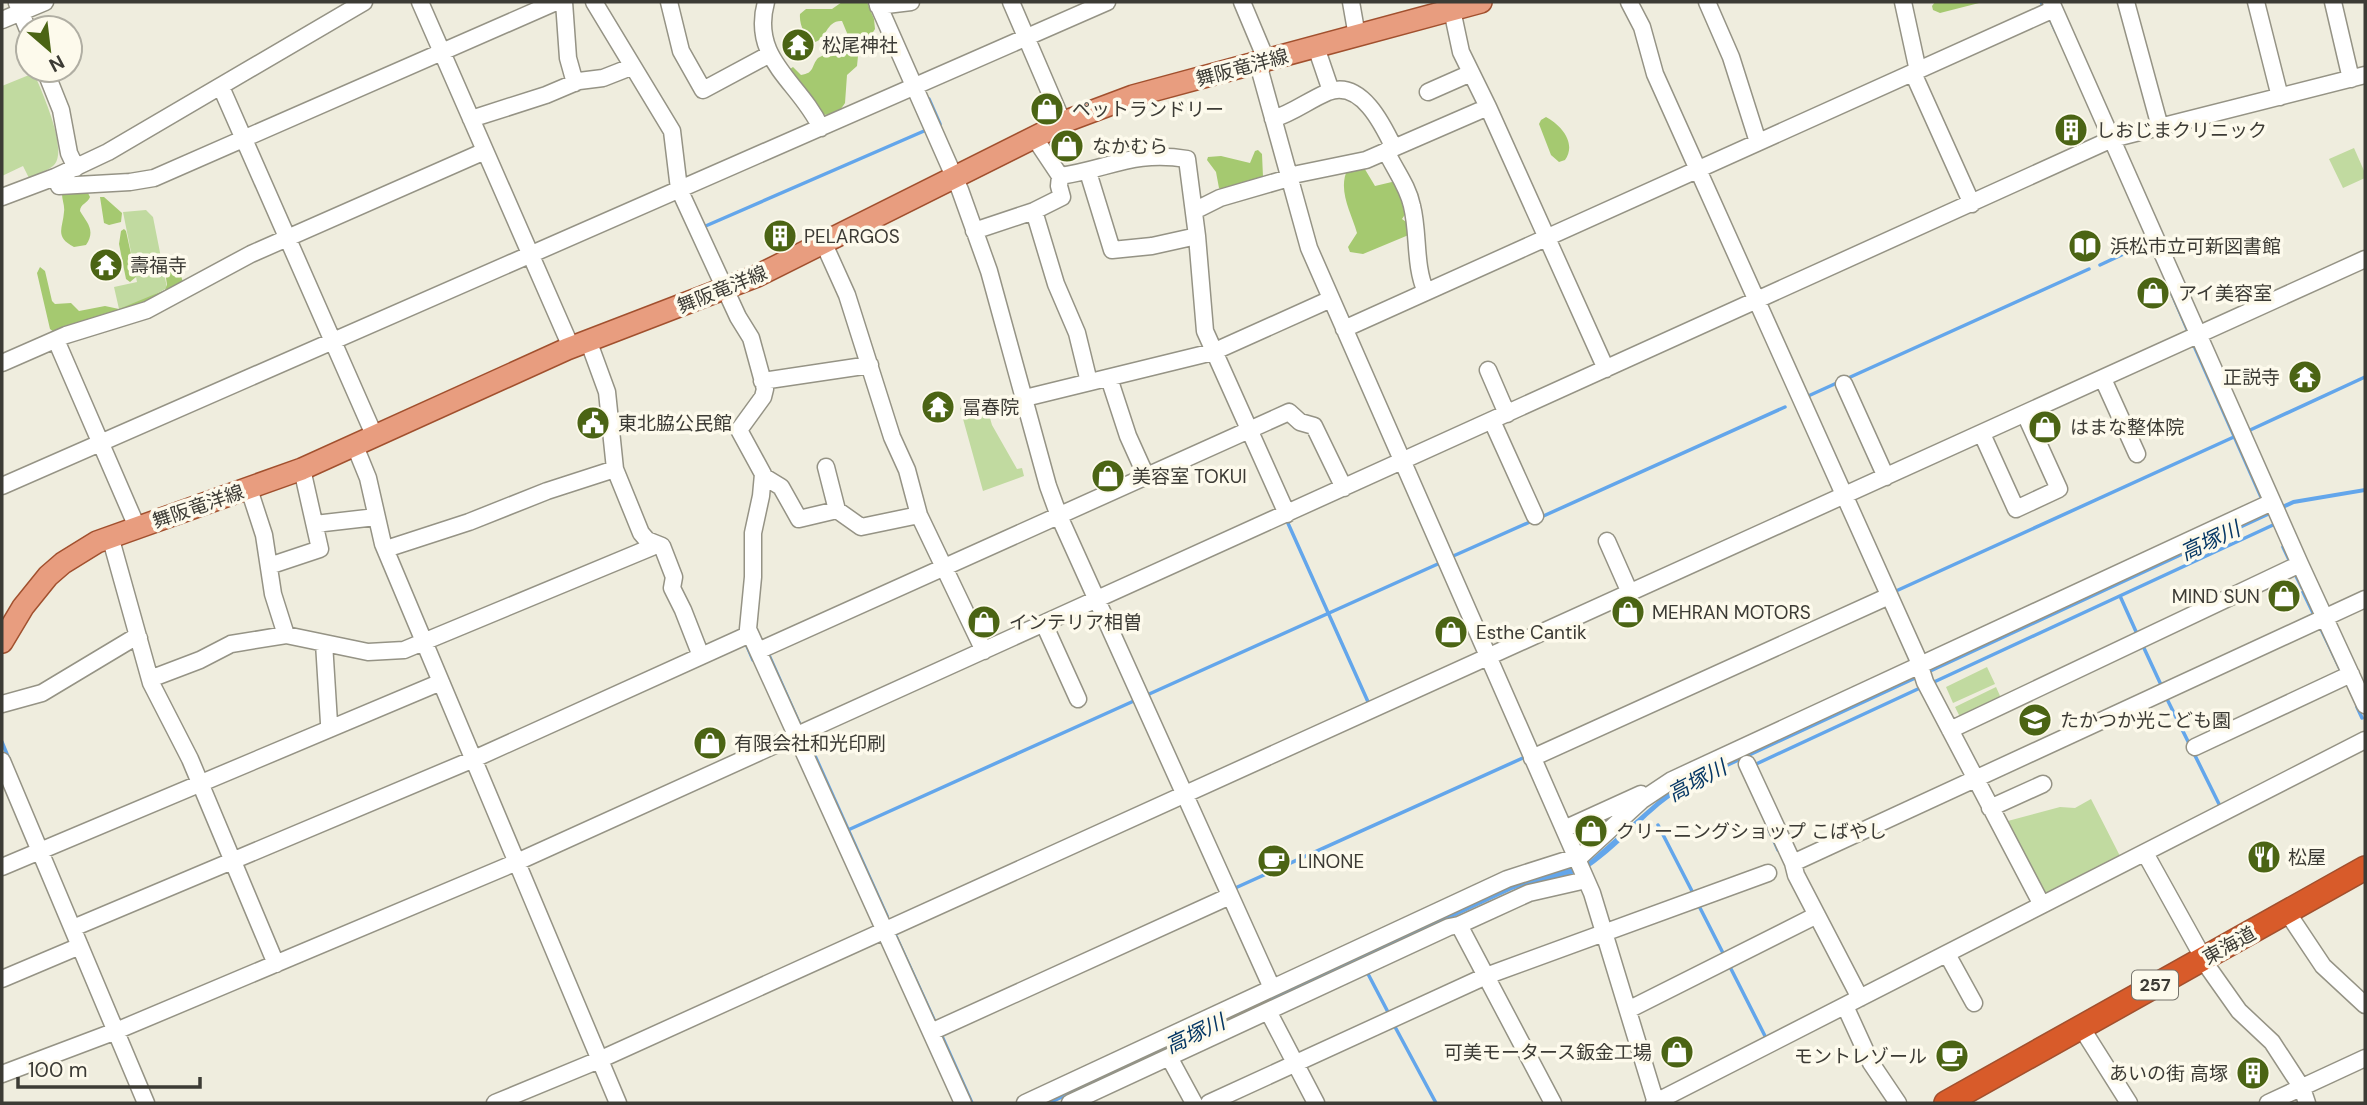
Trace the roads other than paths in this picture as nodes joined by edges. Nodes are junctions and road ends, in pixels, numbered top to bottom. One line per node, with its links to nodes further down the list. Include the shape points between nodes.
1 (45, 2): 23 (street)
2 (364, 2): 24 (street)
3 (420, 2): 30 (street)
4 (556, 2): 30 (street)
5 (564, 2): 37 (street, via 568,58)
6 (594, 2): 33 (street)
7 (669, 2): 31 (street, via 681,51 704,90)
8 (766, 2): 31 (street, via 761,25)
9 (911, 2): 21 (street)
10 (1011, 2): 28 (street)
11 (1107, 2): 28 (street)
12 (1242, 2): 32 (street, via 1263,52)
13 (1350, 2): 27 (street)
14 (1481, 2): 25 (main road, 舞阪竜洋線)
15 (1629, 2): 57 (street)
16 (1707, 2): 53 (street, via 1731,57)
17 (1903, 2): 35 (street)
18 (2126, 2): 48 (street)
19 (2256, 2): 43 (street)
20 (2333, 2): 36 (street)
21 (878, 4): 40 (street)
22 (2052, 5): 35 (street); 52 (street)
23 (19, 7): 26 (street)
24 (341, 8): 39 (street)
25 (1452, 10): 27 (main road, 舞阪竜洋線); 34 (street, via 1461,52)
26 (2, 20)
27 (1357, 36): 29 (main road, 舞阪竜洋線)
28 (1026, 37): 40 (street); 47 (street)
29 (1316, 47): 32 (main road, 舞阪竜洋線); 41 (street)
30 (442, 52): 45 (street); 51 (street)
31 (770, 54): 49 (street)
32 (1261, 62): 46 (street); 47 (main road, 舞阪竜洋線, via 1125,99)
33 (631, 67): 37 (street); 63 (street, via 672,131)
34 (1471, 72): 42 (street); 44 (street)
35 (1915, 72): 53 (street); 65 (street)
36 (2358, 77): 43 (street)
37 (575, 83): 45 (street)
38 (51, 84): 56 (street)
39 (220, 86): 51 (street); 56 (street)
40 (914, 87): 49 (street); 61 (street)
41 (1331, 91): 46 (street); 54 (street, via 1351,93 1366,102)
42 (1429, 92)
43 (2280, 97): 48 (street)
44 (1488, 107): 54 (street); 71 (street)
45 (471, 119): 55 (street)
46 (1273, 119): 62 (street)
47 (1063, 123): 50 (main road, 舞阪竜洋線)
48 (2160, 127): 52 (street)
49 (821, 128): 63 (street)
50 (1034, 137): 59 (street); 61 (main road, 舞阪竜洋線)
51 (245, 139): 60 (street, via 142,180 59,186); 70 (street)
52 (2112, 139): 65 (street); 80 (street)
53 (1758, 142): 57 (street)
54 (1390, 150): 62 (street, via 1366,160); 76 (street, via 1412,204)
55 (485, 151): 70 (street); 73 (street)
56 (76, 168): 60 (street)
57 (1698, 170): 71 (street); 78 (street)
58 (1088, 172): 59 (street); 67 (street, via 1132,158 1160,155 1187,159); 69 (street, via 1112,250)
59 (1060, 176): 66 (street, via 1062,197)
60 (55, 177): 64 (street)
61 (955, 177): 68 (street); 72 (main road, 舞阪竜洋線)
62 (1288, 177): 67 (street); 77 (street, via 1306,241)
63 (680, 189): 73 (street); 75 (street)
64 (2, 197)
65 (1972, 204): 78 (street)
66 (1034, 211): 68 (street); 92 (street, via 1056,284 1077,333)
67 (1194, 211): 69 (street)
68 (974, 231): 94 (street)
69 (1197, 236): 84 (street, via 1203,320)
70 (288, 238): 81 (street, via 147,310); 82 (street)
71 (1547, 238): 76 (street); 87 (street)
72 (824, 244): 75 (main road, 舞阪竜洋線); 86 (street)
73 (531, 254): 82 (street); 83 (street)
74 (2365, 259): 80 (street)
75 (725, 289): 83 (main road, 舞阪竜洋線); 91 (street, via 751,338)
76 (1426, 292): 79 (street)
77 (1331, 299): 79 (street); 84 (street)
78 (1758, 301): 87 (street); 114 (street)
79 (1344, 329): 104 (street)
80 (2199, 335): 90 (street); 115 (street)
81 (56, 340): 85 (street); 101 (street)
82 (333, 341): 100 (street); 101 (street)
83 (579, 344): 100 (main road, 舞阪竜洋線); 107 (street, via 607,392)
84 (1213, 352): 89 (street); 98 (street)
85 (2, 363)
86 (870, 365): 91 (street); 118 (street)
87 (1606, 369): 95 (street)
88 (1488, 370): 95 (street)
89 (1109, 377): 92 (street); 109 (street)
90 (2103, 379): 96 (street); 103 (street)
91 (762, 381): 108 (street, via 765,393 739,430)
92 (1089, 382): 94 (street)
93 (1844, 384): 110 (street)
94 (1026, 398): 119 (street)
95 (1507, 414): 97 (street)
96 (2025, 414): 99 (street); 99 (street, via 2059,489 2016,509)
97 (1492, 421): 104 (street); 120 (street)
98 (1249, 430): 109 (street); 112 (street, via 1289,412 1314,426); 117 (street)
99 (1982, 434): 110 (street)
100 (375, 437): 102 (main road, 舞阪竜洋線)
101 (101, 442): 111 (street); 123 (street)
102 (355, 446): 106 (main road, 舞阪竜洋線); 121 (street)
103 (2137, 454)
104 (1402, 461): 112 (street); 146 (street)
105 (826, 467): 116 (street)
106 (302, 469): 113 (main road, 舞阪竜洋線); 122 (street)
107 (615, 469): 126 (street, via 641,533); 127 (street)
108 (763, 476): 116 (street, via 781,487 799,519); 137 (street, via 753,533)
109 (1146, 476): 119 (street)
110 (1886, 477): 114 (street)
111 (2, 485)
112 (1344, 488): 117 (street)
113 (249, 489): 123 (main road, 舞阪竜洋線); 129 (street)
114 (1845, 496): 131 (street); 132 (street)
115 (2275, 507): 128 (street); 147 (street)
116 (837, 510): 118 (street, via 861,527)
117 (1287, 514): 134 (street)
118 (919, 515): 130 (street)
119 (1059, 516): 130 (street); 134 (street)
120 (1535, 516)
121 (376, 517): 122 (street); 127 (street)
122 (315, 524): 129 (street, via 320,549)
123 (137, 527): 124 (main road, 舞阪竜洋線)
124 (110, 536): 139 (street); 140 (main road, 舞阪竜洋線, via 79,551 48,576)
125 (1607, 541): 131 (street)
126 (654, 543): 141 (street); 145 (street, via 662,546 674,577 671,587)
127 (386, 549): 141 (street)
128 (2300, 564): 135 (street); 155 (street)
129 (269, 566): 138 (street)
130 (944, 568): 143 (street); 144 (street)
131 (1630, 593): 146 (street)
132 (1889, 596): 147 (street); 159 (street)
133 (2365, 599): 135 (street)
134 (1097, 600): 136 (street); 167 (street)
135 (2325, 618): 148 (street); 163 (street)
136 (1044, 624): 143 (street); 151 (street)
137 (750, 634): 144 (street); 145 (street)
138 (286, 635): 142 (street); 149 (street, via 231,644)
139 (139, 638): 149 (street); 152 (street, via 42,693)
140 (2, 642)
141 (424, 642): 142 (street, via 404,650 368,652); 150 (street)
142 (324, 643): 154 (street)
143 (984, 651): 156 (street)
144 (758, 652): 156 (street)
145 (701, 656): 160 (street)
146 (1488, 657): 159 (street); 167 (street)
147 (1921, 671): 155 (street); 166 (street)
148 (2351, 674): 153 (street); 158 (street)
149 (150, 679): 164 (street)
150 (441, 682): 154 (street); 160 (street)
151 (1078, 699)
152 (2, 704)
153 (2365, 705)
154 (331, 729): 164 (street)
155 (1950, 730): 163 (street)
156 (796, 736): 173 (street); 185 (street)
157 (2365, 740): 171 (street)
158 (2195, 747)
159 (1532, 758): 169 (street)
160 (474, 759): 172 (street); 173 (street)
161 (2, 761): 170 (street)
162 (1747, 764): 174 (street)
163 (1975, 779): 168 (street); 174 (street)
164 (200, 784): 170 (street); 172 (street)
165 (2043, 784): 168 (street)
166 (1657, 789): 169 (street); 176 (street, via 1587,851)
167 (1184, 794): 179 (street); 185 (street)
168 (1990, 808): 180 (street)
169 (1564, 830): 176 (street)
170 (40, 851): 175 (street); 184 (street)
171 (2145, 853): 180 (street); 189 (street)
172 (232, 861): 184 (street); 190 (street)
173 (517, 862): 190 (street); 205 (street)
174 (1793, 863): 182 (street)
175 (2, 867)
176 (1581, 868): 183 (street); 186 (street); 193 (street, via 1507,879)
177 (2365, 868): 181 (highway, 東海道 / 257)
178 (1768, 873): 186 (street)
179 (1230, 896): 193 (street); 202 (street)
180 (2042, 905): 188 (street)
181 (2287, 912): 189 (highway, 東海道 / 257); 196 (street, via 2323,966)
182 (1817, 915): 194 (street); 198 (street)
183 (1460, 925): 191 (street); 199 (street)
184 (73, 928): 187 (street)
185 (885, 930): 202 (street); 205 (street)
186 (1605, 932): 191 (street); 198 (street)
187 (80, 946): 192 (street); 201 (street)
188 (1947, 954): 194 (street); 195 (street)
189 (2204, 959): 200 (highway, 東海道 / 257); 208 (street, via 2239,1011 2272,1042)
190 (276, 964): 201 (street)
191 (1486, 976): 206 (street); 218 (street)
192 (2, 979)
193 (1272, 988): 213 (street)
194 (1860, 998): 197 (street)
195 (1974, 1003)
196 (2365, 1004)
197 (1845, 1006): 219 (street); 220 (street, via 1871,1063)
198 (1628, 1010): 219 (street)
199 (1268, 1011): 203 (street); 206 (street)
200 (2081, 1027): 221 (highway, 東海道 / 257); 222 (street)
201 (116, 1031): 207 (street); 209 (street)
202 (931, 1032): 212 (street)
203 (1169, 1056): 214 (street); 215 (street)
204 (2365, 1058): 208 (street)
205 (599, 1060): 210 (street); 211 (street)
206 (1296, 1063): 216 (street); 217 (street)
207 (2, 1074)
208 (2304, 1096): 223 (street)
209 (146, 1103)
210 (495, 1103)
211 (618, 1103)
212 (963, 1103)
213 (1025, 1103)
214 (1070, 1103)
215 (1194, 1103)
216 (1209, 1103)
217 (1316, 1103)
218 (1553, 1103)
219 (1656, 1103)
220 (1898, 1103)
221 (1946, 1103)
222 (2129, 1103)
223 (2268, 1103)

